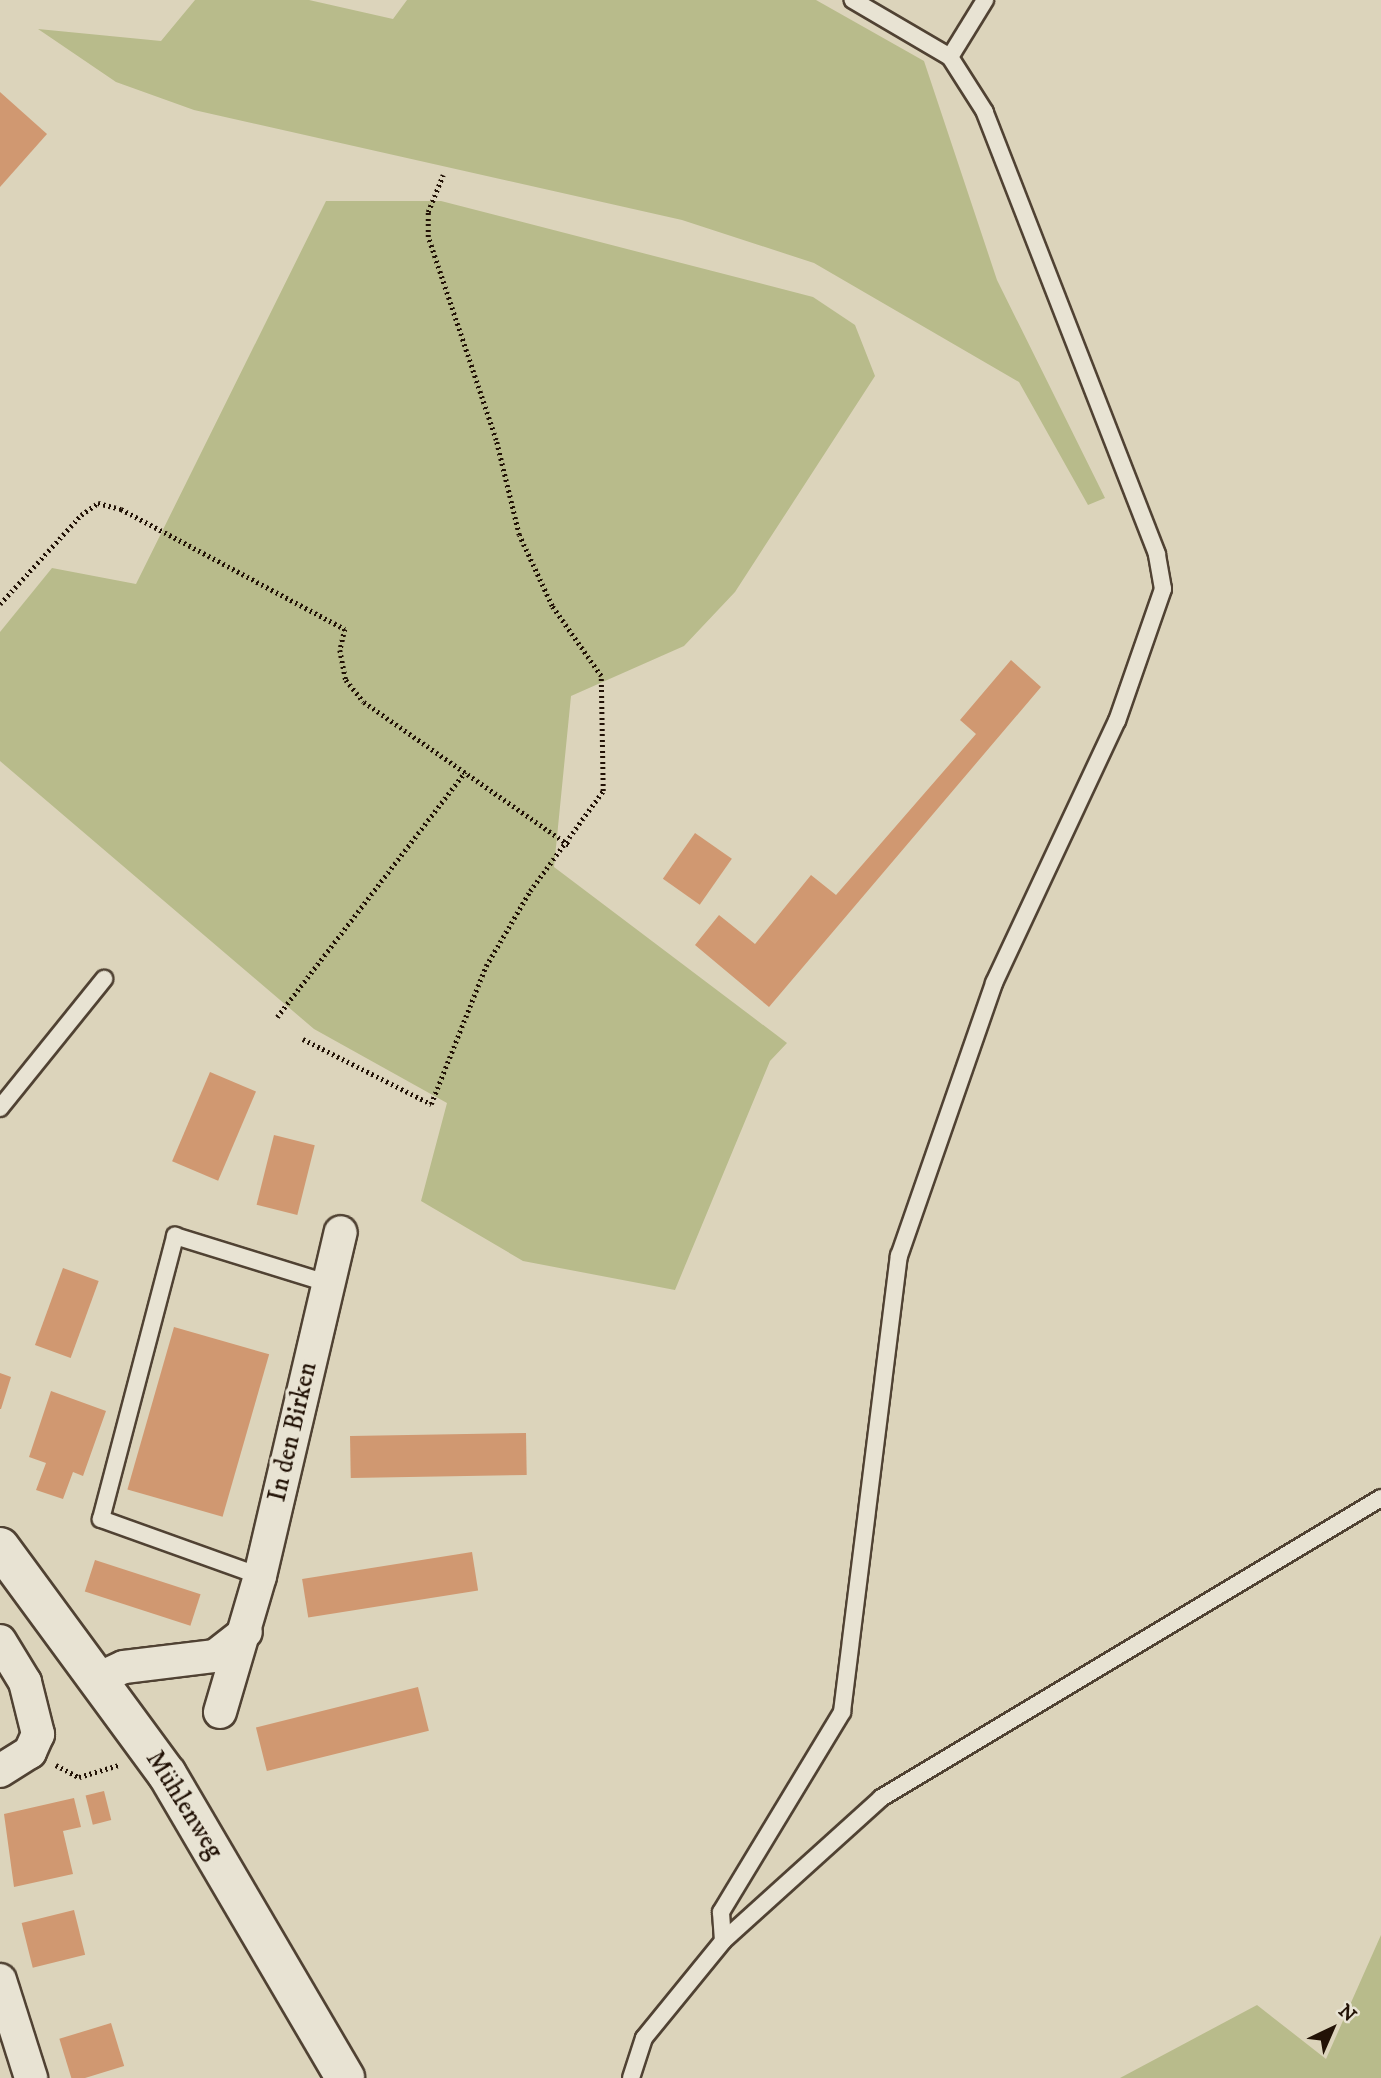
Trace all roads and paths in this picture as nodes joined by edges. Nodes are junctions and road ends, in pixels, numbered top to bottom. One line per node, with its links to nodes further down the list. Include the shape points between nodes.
1 (853, 0): 3 (lane)
2 (985, 0): 3 (lane)
3 (950, 57): 24 (lane, via 985,112 1157,554 1163,589 1117,721 995,983 899,1256 842,1713 721,1912)
4 (443, 175): 7 (path, via 428,212 428,237 440,287 496,440 519,535 552,606 601,676 603,791)
5 (0, 604): 6 (path, via 81,515 98,503 121,509 345,629 340,650 346,680 364,702)
6 (465, 772): 7 (path); 9 (path)
7 (569, 845): 10 (path, via 530,891 486,966 431,1104)
8 (104, 979): 11 (lane)
9 (277, 1017)
10 (303, 1039)
11 (0, 1108)
12 (341, 1232): 13 (street, In den Birken)
13 (327, 1283): 16 (street, In den Birken); 16 (lane, via 174,1236 101,1519)
14 (1381, 1498): 24 (lane, via 881,1798)
15 (0, 1547): 19 (street, Mühlenweg)
16 (260, 1576): 17 (street, In den Birken)
17 (246, 1632): 19 (street, via 215,1656 124,1667); 20 (street, In den Birken)
18 (0, 1641): 21 (street, via 36,1712 38,1734)
19 (100, 1678): 27 (street, Mühlenweg, via 167,1774)
20 (220, 1712)
21 (30, 1752): 22 (path, via 79,1777); 23 (street)
22 (124, 1764)
23 (0, 1771)
24 (723, 1941): 28 (lane, via 644,2038)
25 (0, 1980): 26 (street)
26 (31, 2078)
27 (345, 2078)
28 (631, 2078)

